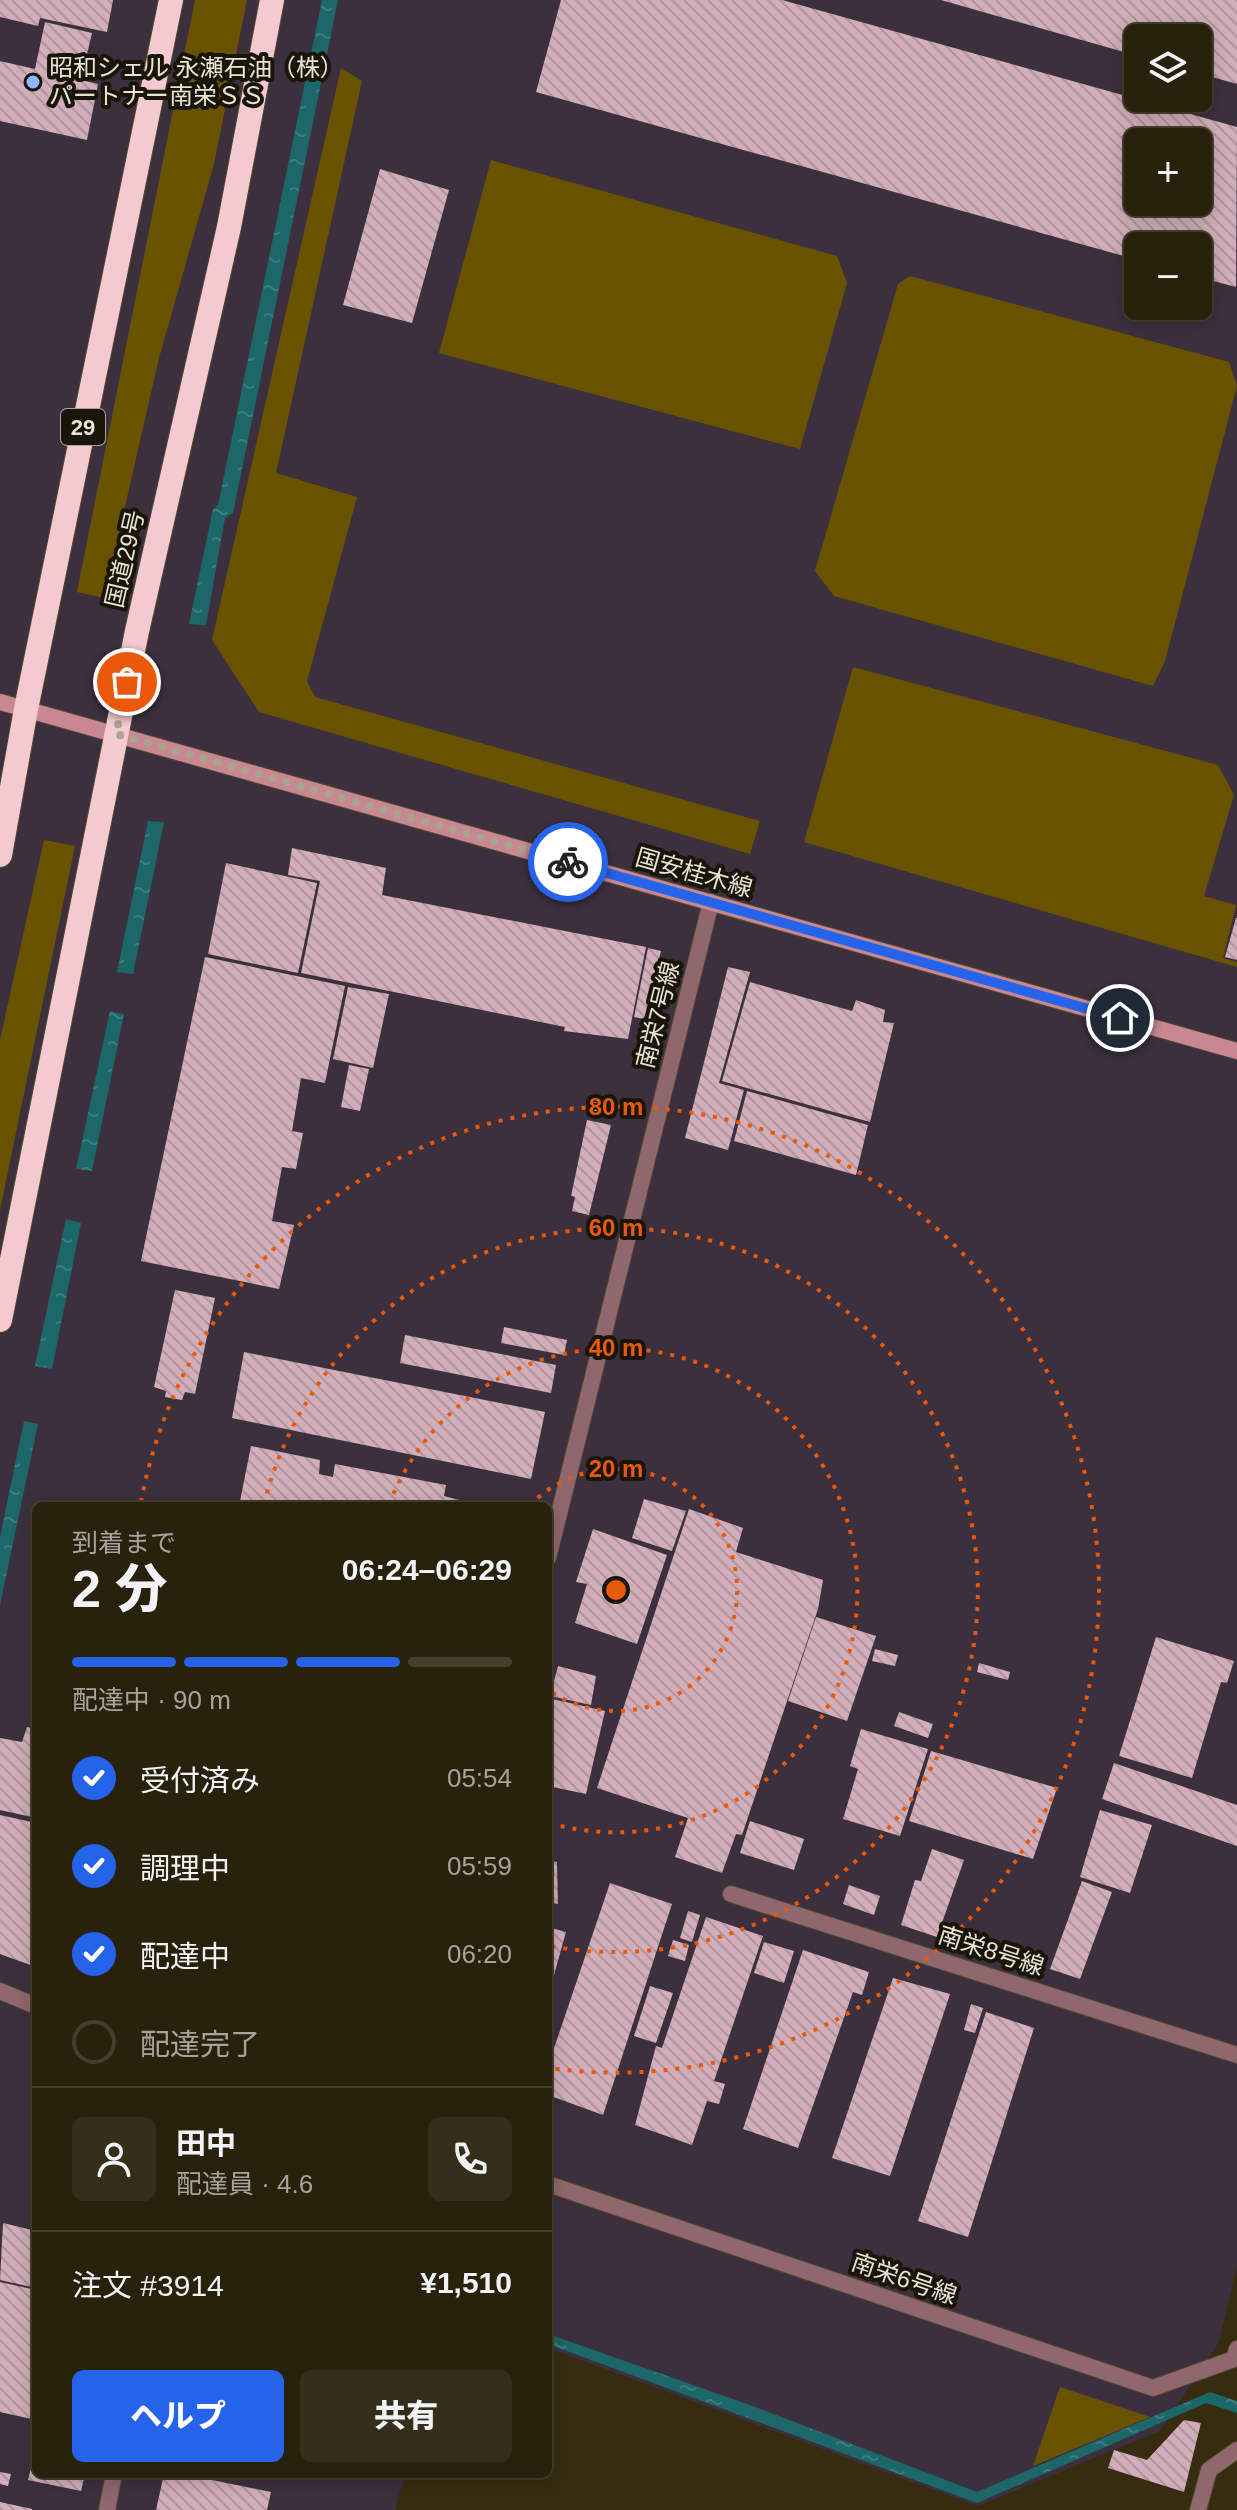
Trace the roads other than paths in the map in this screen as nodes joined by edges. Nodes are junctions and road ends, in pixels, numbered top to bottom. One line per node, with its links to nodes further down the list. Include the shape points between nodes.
1 (171, 0): 4 (highway, 29)
2 (272, 0): 5 (highway, 国道29号, via 229,227)
3 (0, 702): 4 (main road, 国安桂木線)
4 (26, 709): 5 (main road, 国安桂木線); 6 (highway, 29)
5 (116, 734): 7 (main road, 国安桂木線); 9 (highway, 国道29号)
6 (0, 855)
7 (711, 902): 8 (main road, 国安桂木線); 10 (street, 南栄7号線)
8 (1237, 1051)
9 (0, 1320)
10 (552, 1542)
11 (731, 1894): 14 (street, 南栄8号線)
12 (0, 1991): 13 (street)
13 (32, 2004)
14 (1237, 2055)
15 (552, 2185): 16 (street, 南栄6号線, via 1153,2388 1234,2359)
16 (1237, 2349)
17 (1237, 2450): 20 (street, via 1209,2470)
18 (113, 2478): 19 (street)
19 (107, 2510)
20 (1198, 2510)

